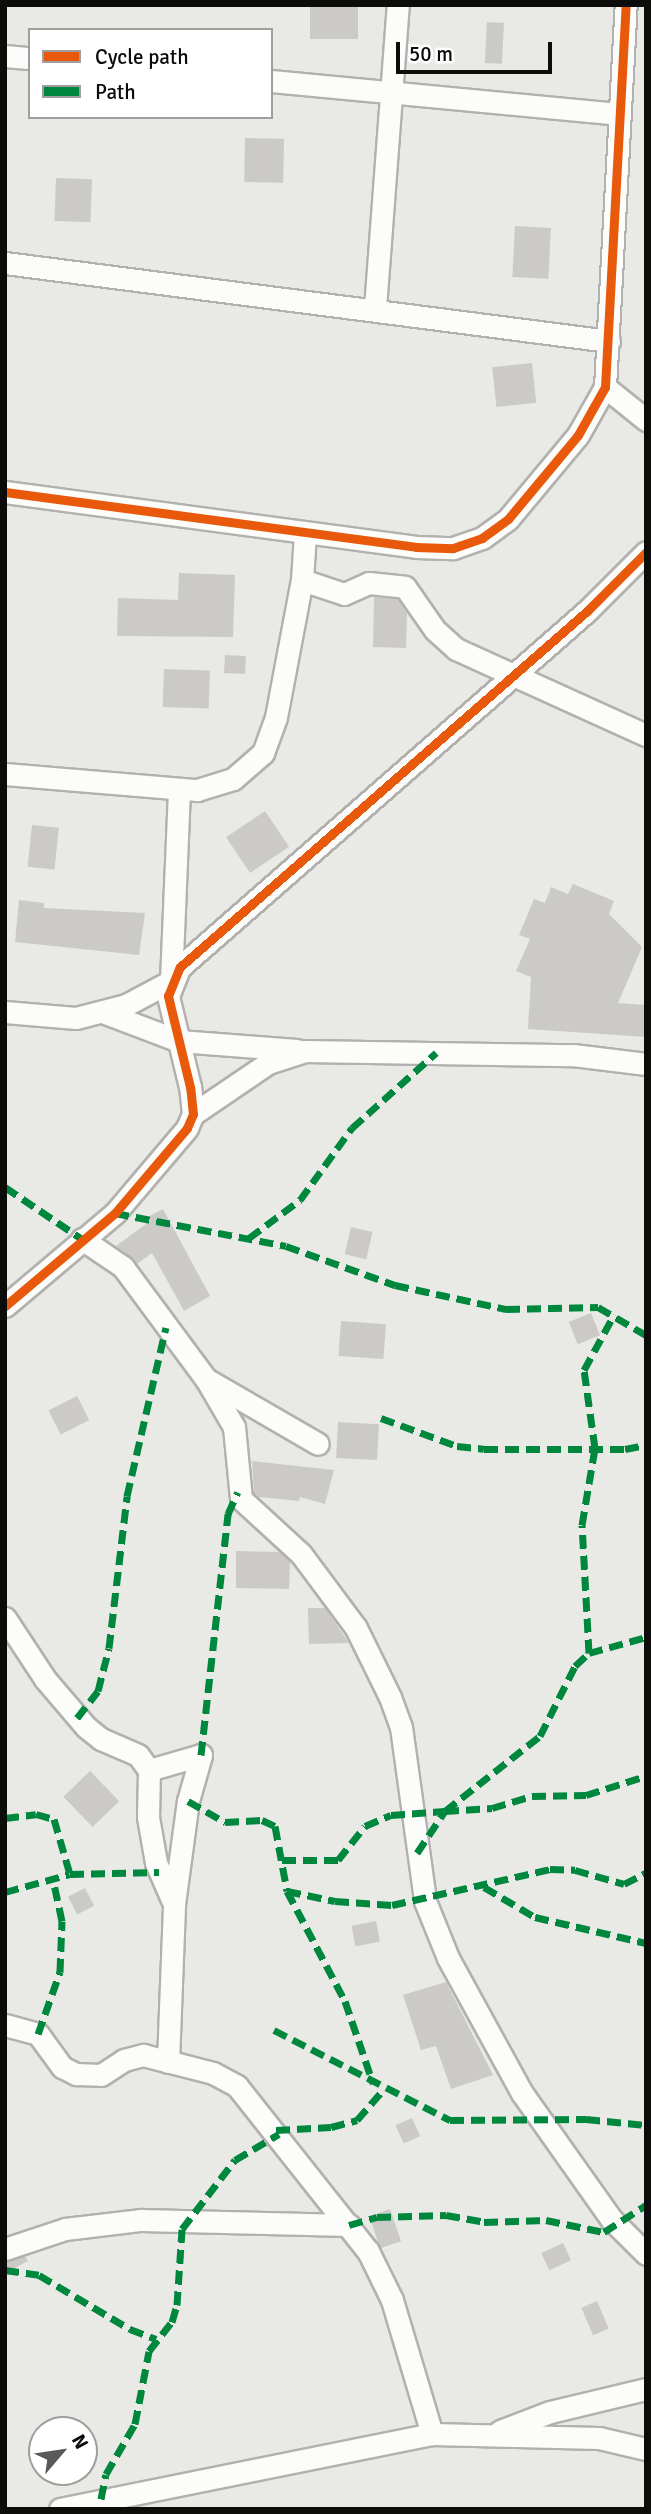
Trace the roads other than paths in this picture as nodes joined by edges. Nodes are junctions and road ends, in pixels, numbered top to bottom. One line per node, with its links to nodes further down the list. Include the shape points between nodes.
1 (398, 5): 6 (street)
2 (626, 5): 7 (street)
3 (5, 56): 4 (street)
4 (28, 58)
5 (273, 81): 6 (street)
6 (391, 93): 7 (street); 9 (street)
7 (618, 114): 10 (street)
8 (5, 263): 9 (street)
9 (375, 308): 10 (street)
10 (609, 341): 11 (street)
11 (605, 387): 12 (street); 14 (street, via 578,435 508,519 482,538 453,548)
12 (646, 420)
13 (5, 492): 14 (street)
14 (305, 534): 16 (street)
15 (646, 552): 17 (street, via 587,611)
16 (302, 580): 17 (street, via 344,594 369,583 405,587 435,630 456,649); 20 (street, via 276,717 263,753 233,779 197,790)
17 (511, 675): 18 (street); 21 (street, via 180,967)
18 (646, 735)
19 (5, 774): 20 (street)
20 (179, 790): 21 (street)
21 (171, 981): 23 (street); 24 (street, via 168,996)
22 (5, 1012): 23 (street, via 76,1018)
23 (105, 1013): 24 (street)
24 (179, 1041): 25 (street); 27 (street)
25 (305, 1051): 26 (street, via 573,1055); 27 (street, via 268,1063)
26 (646, 1064)
27 (193, 1114): 28 (street, via 177,1140 114,1213)
28 (82, 1239): 29 (street); 30 (street, via 123,1267)
29 (5, 1306)
30 (206, 1379): 31 (street); 39 (street, via 234,1427 241,1499 301,1554 356,1628 390,1697 401,1727 425,1901 471,2004 522,2093 568,2159 612,2220)
31 (318, 1444)
32 (5, 1618): 33 (street, via 45,1679 86,1727 101,1740 138,1755)
33 (149, 1770): 34 (street, via 148,1817 156,1863); 34 (street, via 201,1755 188,1801)
34 (174, 1904): 36 (street)
35 (5, 2025): 36 (street, via 38,2034 62,2067 76,2074 101,2075 124,2060 143,2055)
36 (168, 2062): 37 (street, via 213,2073 237,2085)
37 (349, 2225): 38 (street, via 141,2220 65,2229); 41 (street, via 368,2251 392,2300)
38 (5, 2249)
39 (646, 2254)
40 (646, 2389): 42 (street, via 550,2413)
41 (432, 2434): 42 (street); 44 (street)
42 (491, 2435): 43 (street, via 599,2438)
43 (646, 2448)
44 (60, 2509)

